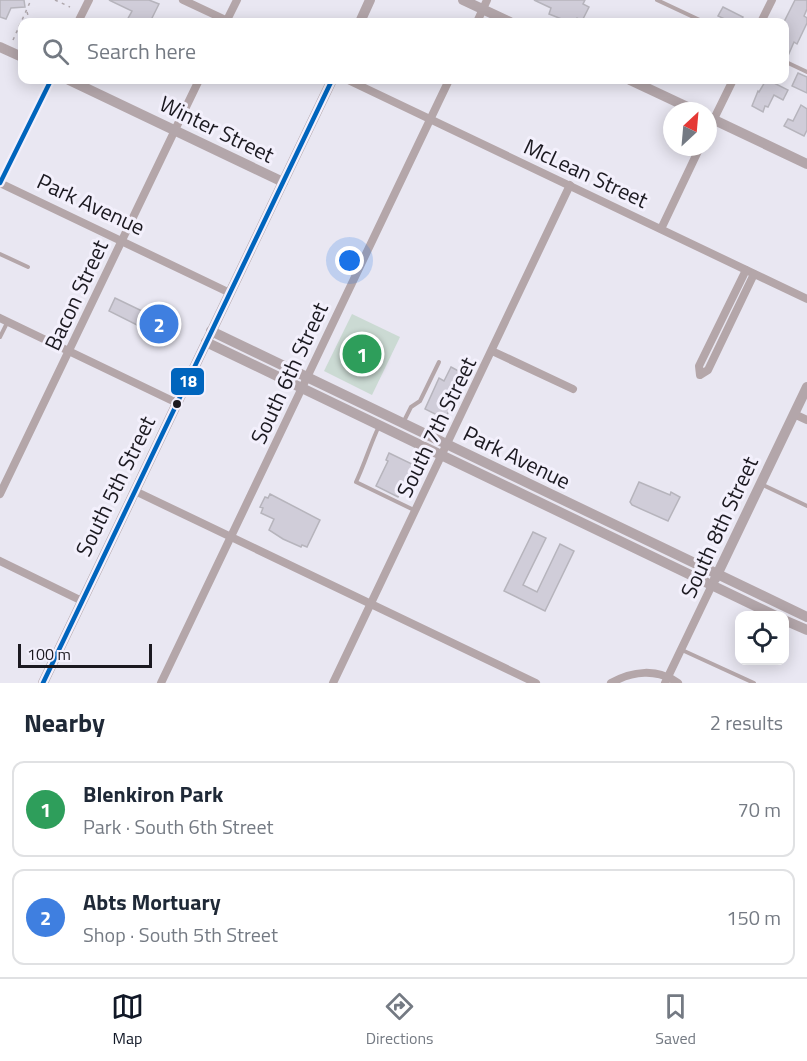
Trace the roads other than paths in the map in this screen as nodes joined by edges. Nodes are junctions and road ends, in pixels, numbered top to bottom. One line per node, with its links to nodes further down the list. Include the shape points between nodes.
1 (89, 0): 9 (street)
2 (183, 0): 10 (street)
3 (237, 0): 11 (street)
4 (370, 0): 12 (street)
5 (463, 0): 8 (street)
6 (657, 0): 14 (lane)
7 (772, 0): 15 (street)
8 (485, 5): 13 (street)
9 (80, 18)
10 (220, 18)
11 (230, 18)
12 (362, 18)
13 (504, 18)
14 (695, 18)
15 (763, 18)
16 (5, 46): 17 (street)
17 (18, 54)
18 (789, 63): 19 (lane)
19 (807, 72)
20 (49, 84): 36 (street)
21 (77, 84): 32 (street, Winter Street)
22 (197, 84): 32 (street, Bacon Street)
23 (330, 84): 35 (street, South 5th Street)
24 (356, 84): 30 (street, McLean Street)
25 (447, 84): 30 (street, South 6th Street)
26 (639, 84): 28 (street)
27 (731, 84): 29 (street)
28 (677, 102)
29 (717, 108)
30 (430, 119): 37 (street, McLean Street); 52 (street, South 6th Street)
31 (717, 121): 34 (street)
32 (174, 131): 35 (street, Winter Street); 39 (street, Bacon Street)
33 (696, 156): 38 (street)
34 (807, 164)
35 (283, 182): 44 (street, South 5th Street)
36 (0, 183): 39 (street, Park Avenue)
37 (570, 185): 38 (street, McLean Street); 50 (street, South 7th Street)
38 (661, 229): 42 (street, McLean Street)
39 (122, 240): 44 (street, Park Avenue); 49 (street, Bacon Street)
40 (0, 254): 41 (lane)
41 (28, 267)
42 (746, 270): 43 (street, McLean Street); 43 (street, via 699,366 700,375 708,370)
43 (754, 274): 45 (street, McLean Street)
44 (230, 293): 47 (street, South 5th Street)
45 (807, 299)
46 (4, 319): 48 (lane); 49 (street)
47 (209, 336): 52 (street, Park Avenue); 54 (street, Park Avenue); 56 (street, South 5th Street)
48 (0, 337)
49 (69, 351): 56 (street); 65 (street, Bacon Street)
50 (492, 351): 55 (street); 61 (street, South 7th Street)
51 (439, 362): 59 (lane, via 420,401 411,407)
52 (307, 377): 54 (street, South 6th Street); 59 (street, Park Avenue)
53 (807, 387): 57 (street, South 8th Street)
54 (302, 388): 60 (street, Park Avenue); 68 (street, South 6th Street)
55 (573, 389)
56 (177, 403): 64 (street, South 5th Street)
57 (794, 414): 58 (street); 63 (street, South 8th Street)
58 (807, 420)
59 (403, 423): 61 (street, Park Avenue)
60 (379, 425): 62 (street, Park Avenue); 67 (lane, via 356,482)
61 (447, 445): 62 (street, South 7th Street); 70 (street, Park Avenue)
62 (442, 456): 67 (street, South 7th Street); 71 (street, Park Avenue)
63 (761, 483): 66 (lane); 70 (street, South 8th Street)
64 (135, 490): 68 (street); 72 (street, South 5th Street)
65 (0, 494)
66 (807, 506)
67 (416, 511): 73 (street, South 7th Street)
68 (231, 537): 73 (street); 81 (street, South 6th Street)
69 (0, 561): 72 (street)
70 (718, 574): 71 (street, South 8th Street); 75 (street, Park Avenue)
71 (712, 585): 74 (street, Park Avenue); 78 (street, South 8th Street)
72 (82, 601): 80 (street, South 5th Street)
73 (371, 604): 82 (street, South 7th Street); 83 (street)
74 (767, 611)
75 (807, 616)
76 (789, 622): 77 (street)
77 (807, 630)
78 (681, 650): 79 (street, South 8th Street); 86 (lane)
79 (666, 680): 84 (street, via 645,672); 85 (street)
80 (43, 683)
81 (161, 683)
82 (333, 683)
83 (536, 683)
84 (611, 683)
85 (678, 683)
86 (754, 683)

